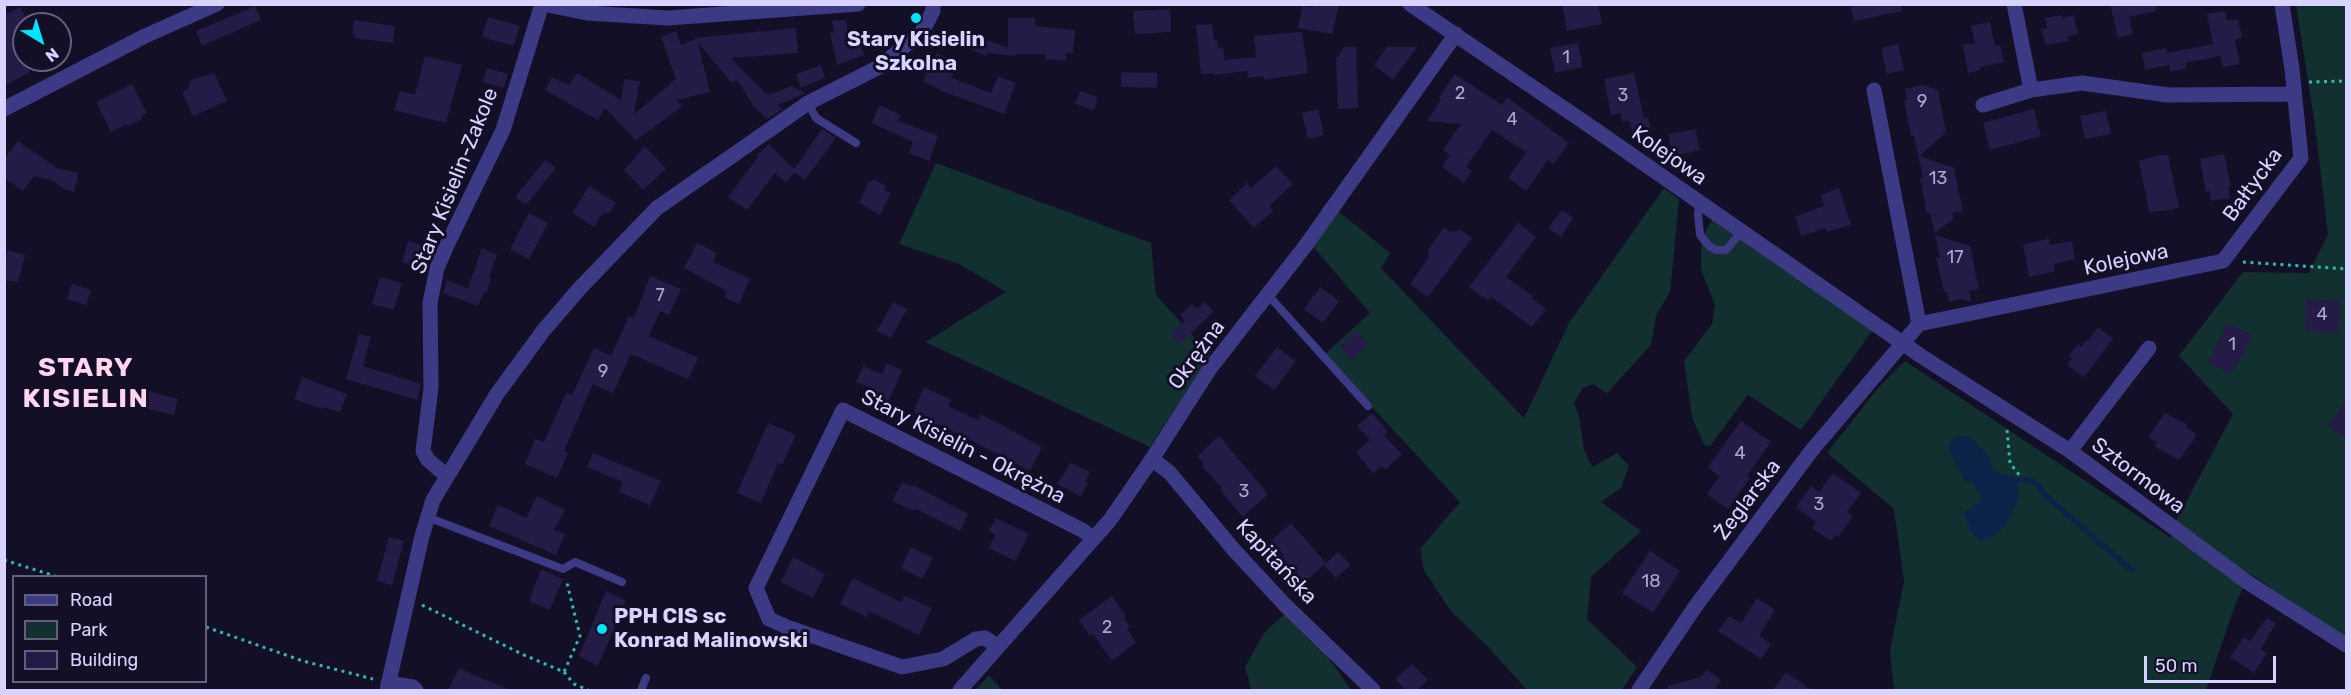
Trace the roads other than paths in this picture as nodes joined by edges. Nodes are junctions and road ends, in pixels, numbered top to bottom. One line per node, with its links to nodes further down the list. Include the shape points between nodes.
1 (217, 4): 14 (street, via 145,36)
2 (542, 4): 3 (street, via 587,13 668,18); 26 (street, Stary Kisielin-Zakole, via 503,130 437,268 430,303 431,388 423,451)
3 (858, 4)
4 (933, 4): 12 (street, via 922,32 879,67)
5 (1410, 4): 8 (street, Kolejowa)
6 (2014, 4): 11 (street)
7 (2282, 4): 9 (street, Bałtycka)
8 (1456, 34): 16 (street, Kolejowa); 19 (street, Okrężna)
9 (2294, 89): 11 (street, via 2168,95 2082,83); 18 (street, Bałtycka, via 2301,158)
10 (1874, 90): 20 (street)
11 (2031, 90): 13 (street)
12 (808, 103): 15 (lane, via 816,118); 26 (street, via 657,208 543,331 497,394)
13 (1983, 105)
14 (4, 109)
15 (856, 142)
16 (1700, 202): 17 (street, Kolejowa); 17 (lane, via 1700,235 1708,246 1726,250)
17 (1742, 231): 21 (street, Kolejowa)
18 (2223, 261): 20 (street, Kolejowa)
19 (1268, 295): 23 (lane); 25 (street, Okrężna, via 1209,370)
20 (1919, 324): 21 (street, Żeglarska)
21 (1903, 343): 24 (street, Sztormowa); 38 (street, Żeglarska, via 1812,450 1695,607)
22 (2149, 348): 24 (street)
23 (1368, 406)
24 (2070, 451): 30 (street, Sztormowa, via 2247,582)
25 (1152, 459): 28 (street, Okrężna); 37 (street, Kapitańska, via 1170,473 1286,605)
26 (447, 476): 27 (street)
27 (427, 517): 29 (lane, via 563,569 575,562); 33 (street)
28 (1093, 538): 31 (street, Okrężna); 31 (street, Stary Kisielin - Okrężna, via 843,410 756,588 769,619 902,667 943,659 976,639 985,638)
29 (622, 582)
30 (2346, 645)
31 (997, 646): 36 (street, Okrężna)
32 (646, 678): 35 (lane)
33 (388, 687): 34 (street)
34 (416, 690)
35 (641, 690)
36 (960, 690)
37 (1373, 690)
38 (1639, 690)

